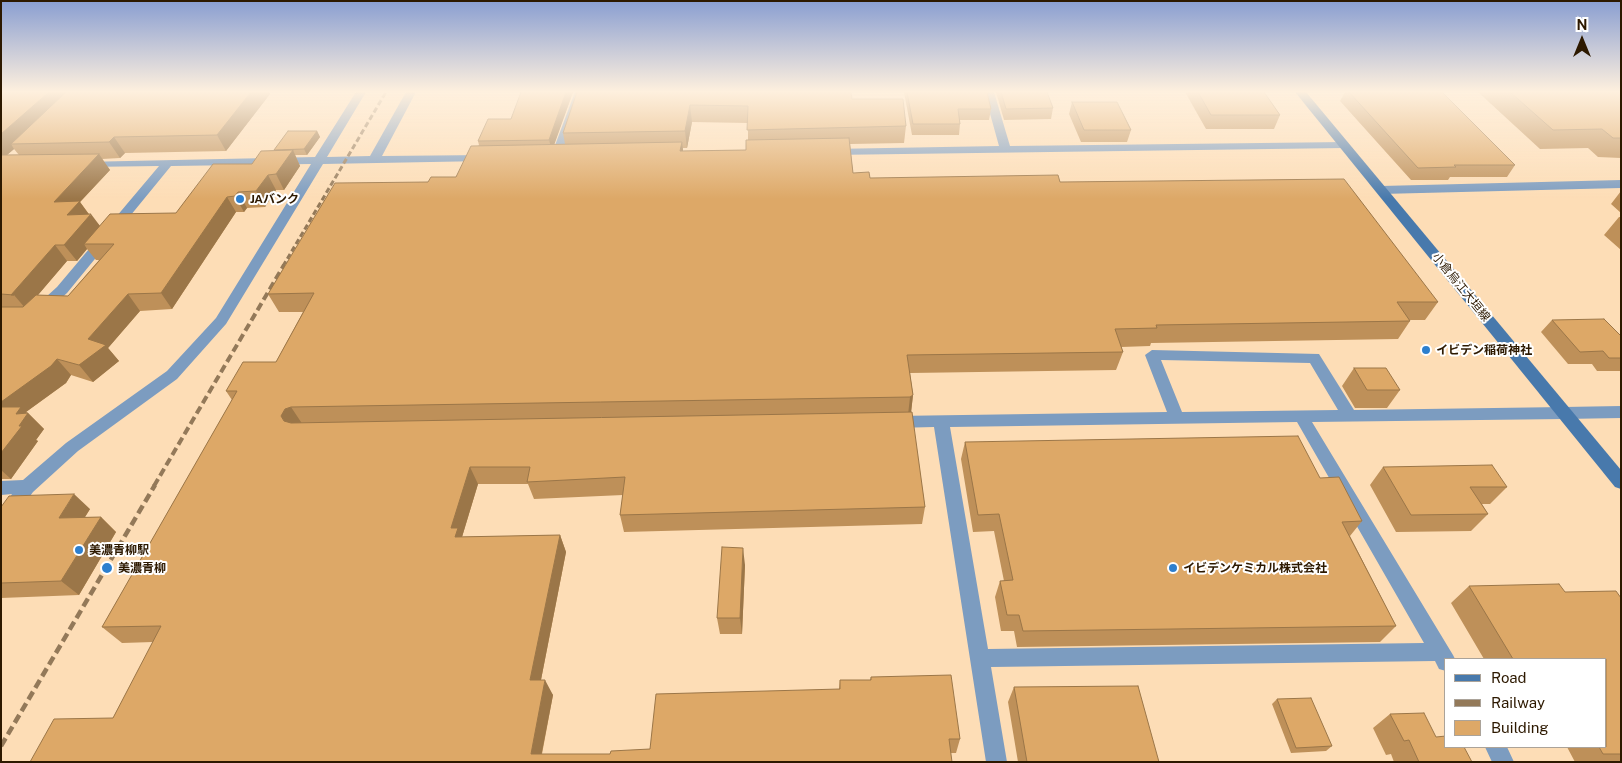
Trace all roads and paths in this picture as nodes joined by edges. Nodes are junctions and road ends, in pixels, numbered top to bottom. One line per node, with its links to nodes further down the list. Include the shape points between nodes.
1 (338, 128): 12 (street)
2 (392, 128): 11 (street)
3 (567, 128): 9 (street)
4 (999, 128): 7 (street)
5 (1330, 128): 6 (main road, 小倉烏江大垣線)
6 (1344, 145): 7 (street); 16 (main road, 小倉烏江大垣線)
7 (1005, 148): 8 (street)
8 (816, 152)
9 (557, 156)
10 (499, 158): 11 (street)
11 (374, 160): 12 (street)
12 (318, 161): 13 (street); 26 (street, via 221,321 172,375 72,447)
13 (168, 163): 14 (street); 17 (street, via 62,290)
14 (68, 165)
15 (1621, 184): 16 (street)
16 (1381, 190): 19 (main road, 小倉烏江大垣線)
17 (32, 318)
18 (1621, 412): 19 (street)
19 (1564, 413): 20 (street); 25 (main road, 小倉烏江大垣線)
20 (1349, 415): 21 (street); 22 (street, via 1314,358 1152,355)
21 (1300, 416): 22 (street); 29 (street)
22 (1177, 418): 23 (street)
23 (941, 421): 24 (street); 30 (street)
24 (881, 422)
25 (1621, 482)
26 (27, 487): 27 (street); 28 (street)
27 (1, 488)
28 (1, 523)
29 (1443, 657): 30 (street)
30 (980, 658): 32 (street)
31 (1496, 748): 33 (street)
32 (997, 762)
33 (1504, 762)

